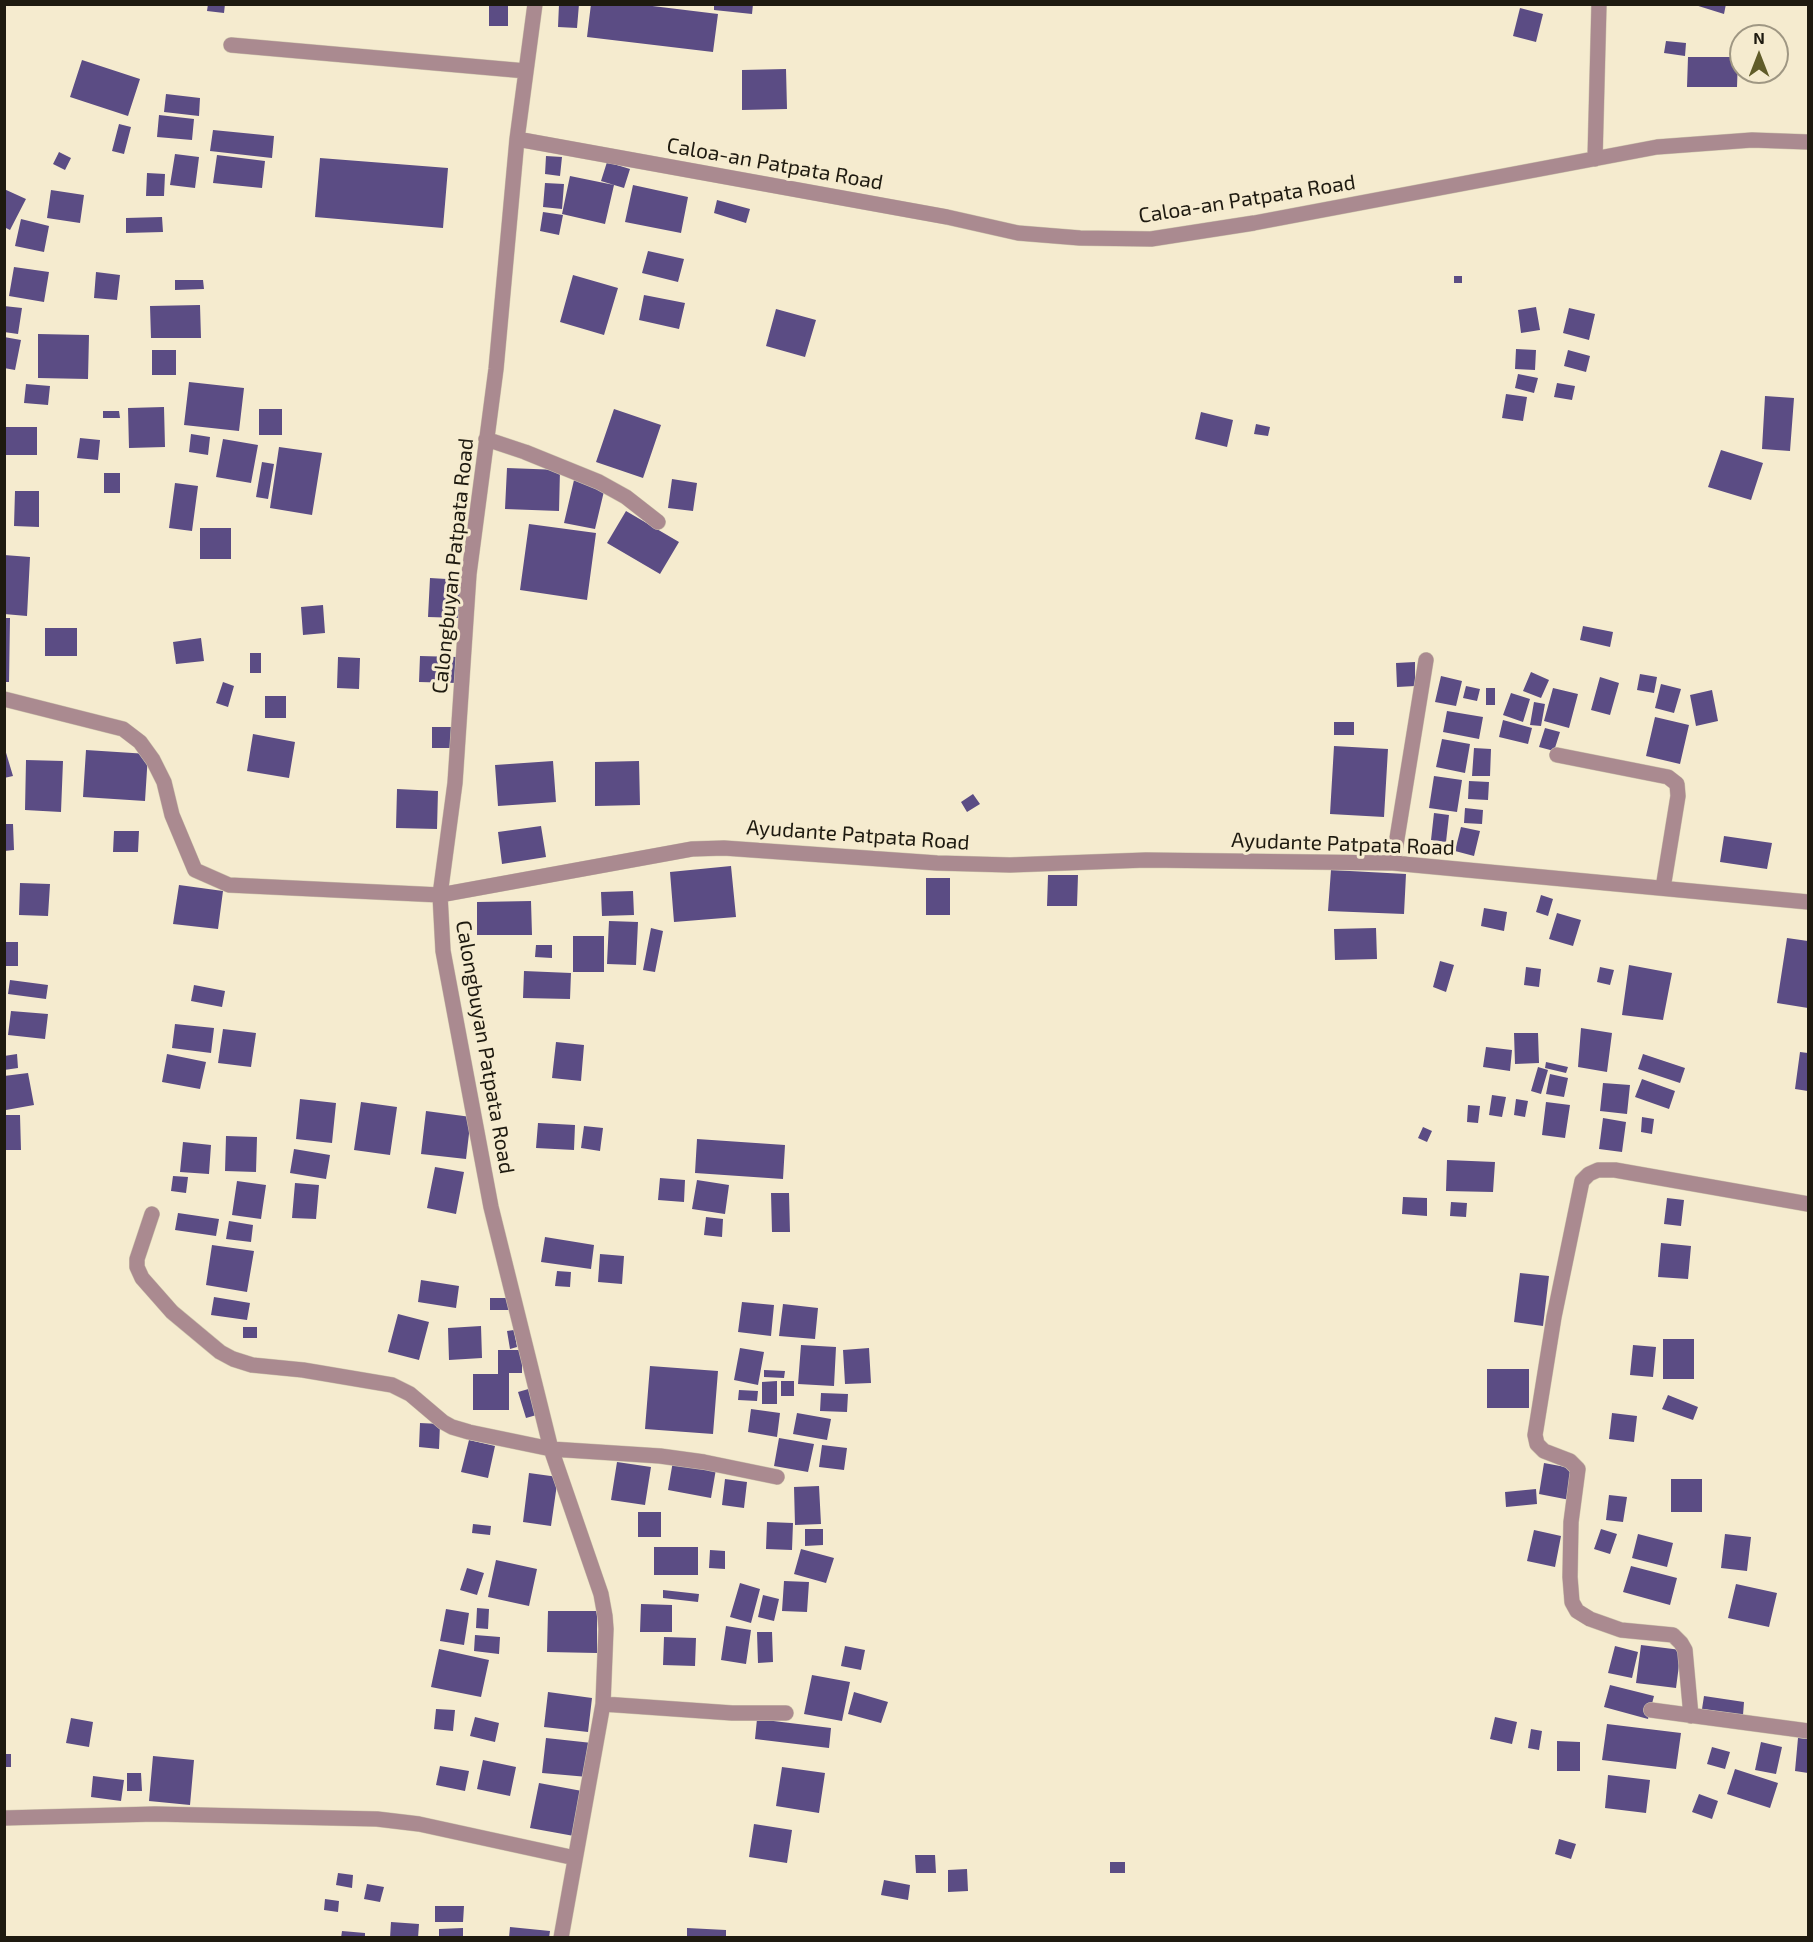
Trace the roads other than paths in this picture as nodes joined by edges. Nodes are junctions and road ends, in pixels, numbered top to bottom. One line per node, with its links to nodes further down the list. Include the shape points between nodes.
1 (535, 4): 4 (street, Calongbuyan Patpata Road)
2 (1599, 4): 7 (street)
3 (231, 45): 4 (street)
4 (526, 71): 5 (street, Calongbuyan Patpata Road)
5 (517, 139): 7 (street, Caloa-an Patpata Road, via 1018,233 1080,238 1151,239); 8 (street, Calongbuyan Patpata Road)
6 (1809, 142): 7 (street, Caloa-an Patpata Road, via 1752,140 1657,147)
7 (1595, 159)
8 (486, 439): 9 (street, via 599,482); 15 (street, Calongbuyan Patpata Road, via 469,574 455,783)
9 (658, 522)
10 (1426, 660): 13 (street)
11 (4, 699): 15 (street, Ayudante Patpata Road, via 123,729 140,742 164,782 172,814 195,870 205,876 229,885)
12 (1557, 755): 14 (street, via 1668,777 1677,784)
13 (1393, 863): 14 (street, Ayudante Patpata Road); 15 (street, Ayudante Patpata Road, via 1146,860 1010,865 692,849)
14 (1664, 888): 16 (street, Ayudante Patpata Road)
15 (440, 896): 19 (street, Calongbuyan Patpata Road, via 443,951 491,1207)
16 (1809, 902)
17 (1809, 1204): 24 (street, via 1615,1170 1598,1170 1582,1181 1535,1435 1544,1451 1578,1469 1571,1522 1572,1602 1577,1611 1590,1619 1621,1630 1674,1635 1685,1650)
18 (152, 1214): 19 (street, via 137,1258 142,1278 172,1312 220,1352 252,1365 392,1386 410,1394 452,1427)
19 (551, 1449): 20 (street, via 660,1456); 21 (street, Calongbuyan Patpata Road, via 601,1594 605,1616)
20 (777, 1477)
21 (603, 1704): 23 (street); 27 (street, Calongbuyan Patpata Road)
22 (1651, 1710): 24 (street)
23 (786, 1713)
24 (1691, 1716): 25 (street)
25 (1809, 1731)
26 (4, 1818): 27 (street, via 155,1814 377,1820 466,1833)
27 (575, 1858): 28 (street, Calongbuyan Patpata Road)
28 (561, 1938)

